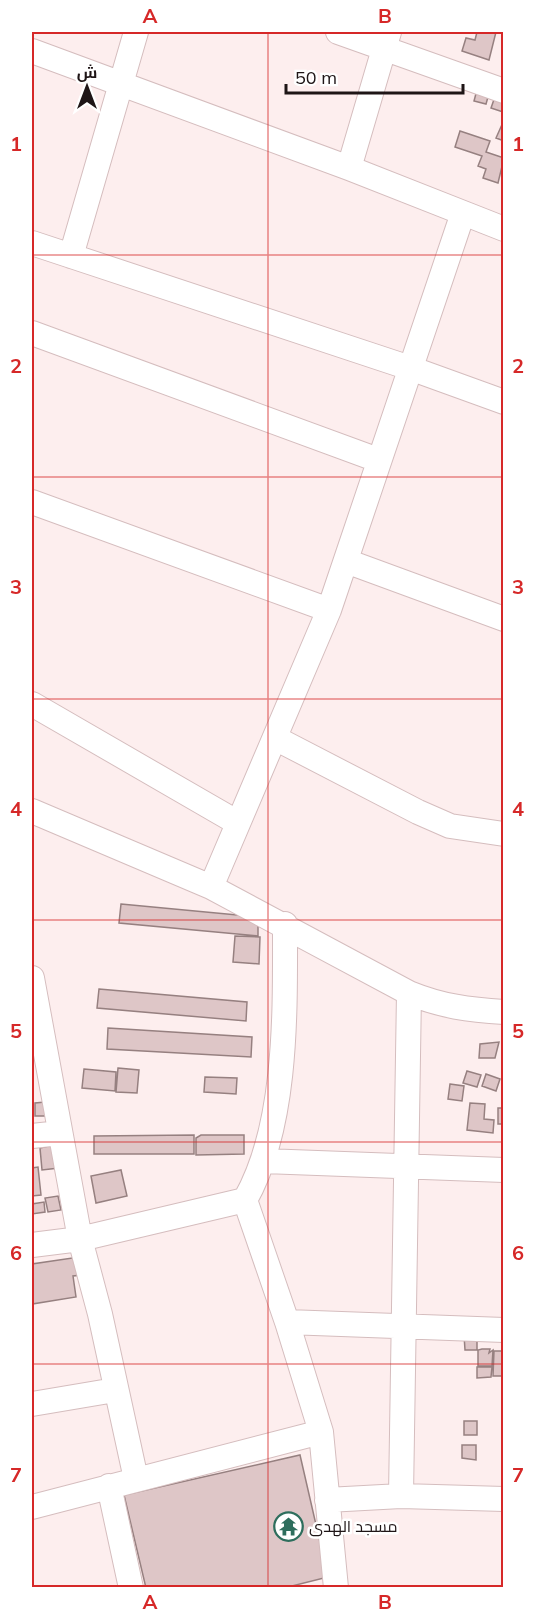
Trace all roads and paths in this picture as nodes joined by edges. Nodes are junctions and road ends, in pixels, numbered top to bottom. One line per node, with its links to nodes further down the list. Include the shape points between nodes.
1 (136, 32): 5 (street)
2 (338, 32): 3 (street)
3 (386, 40): 6 (street); 7 (street)
4 (32, 51): 5 (street)
5 (121, 83): 7 (street); 11 (street)
6 (504, 92)
7 (349, 168): 8 (street)
8 (463, 213): 9 (street); 13 (street)
9 (504, 229)
10 (32, 243): 11 (street)
11 (71, 256): 13 (street)
12 (32, 333): 15 (street)
13 (410, 368): 14 (street); 15 (street)
14 (504, 402)
15 (378, 460): 17 (street)
16 (32, 502): 18 (street)
17 (346, 561): 18 (street); 19 (street)
18 (328, 610): 21 (street)
19 (504, 619)
20 (32, 704): 23 (street)
21 (275, 738): 23 (street); 24 (street, via 450,826)
22 (32, 811): 25 (street)
23 (238, 823): 25 (street)
24 (504, 834)
25 (211, 887): 26 (street)
26 (285, 924): 28 (street); 32 (street, via 285,1021)
27 (32, 978): 30 (street)
28 (409, 993): 29 (street, via 450,1007); 33 (street)
29 (504, 1012)
30 (60, 1133): 31 (street); 36 (street)
31 (32, 1136)
32 (264, 1161): 33 (street); 35 (street)
33 (406, 1168): 34 (street); 39 (street)
34 (504, 1170)
35 (245, 1200): 36 (street); 38 (street)
36 (80, 1239): 37 (street); 41 (street)
37 (32, 1245)
38 (287, 1322): 39 (street); 43 (street)
39 (403, 1326): 40 (street); 46 (street)
40 (504, 1330)
41 (115, 1390): 42 (street); 44 (street)
42 (32, 1404)
43 (321, 1432): 44 (street); 48 (street)
44 (136, 1479): 45 (street)
45 (109, 1486): 49 (street); 50 (street)
46 (400, 1496): 47 (street); 48 (street)
47 (504, 1499)
48 (327, 1500): 51 (street)
49 (32, 1507)
50 (131, 1587)
51 (336, 1587)

